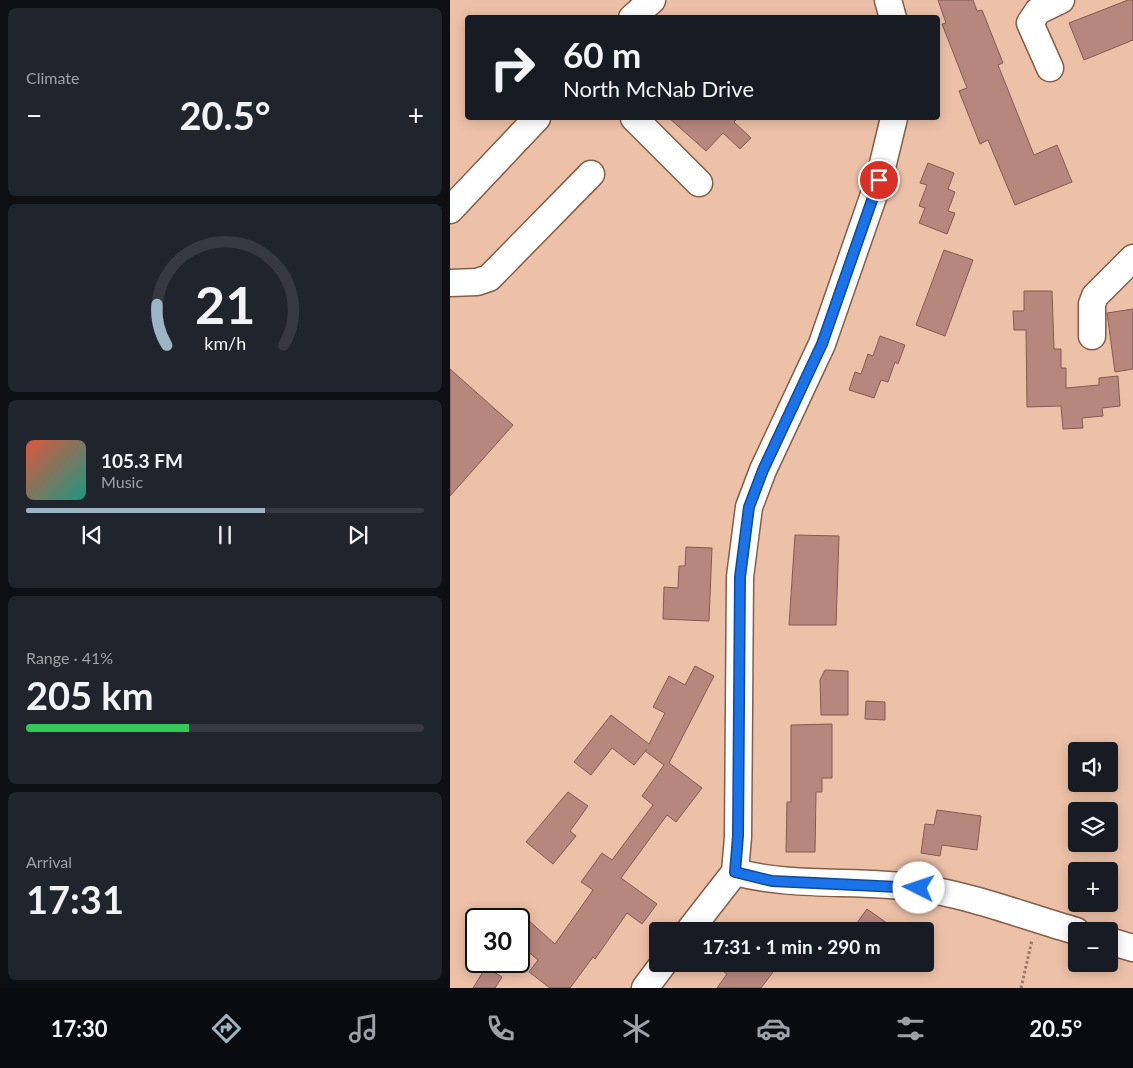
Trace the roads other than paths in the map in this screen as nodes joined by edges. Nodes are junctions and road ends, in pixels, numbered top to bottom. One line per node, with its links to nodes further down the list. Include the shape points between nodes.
1 (652, 0): 4 (street)
2 (888, 0): 5 (street)
3 (1061, 0): 6 (street, via 1033,15 1030,23)
4 (635, 15)
5 (892, 15)
6 (1050, 68)
7 (536, 120): 12 (street)
8 (636, 120): 11 (street)
9 (894, 120): 16 (street, via 879,180 822,344 749,507 740,577)
10 (591, 174): 14 (street, via 490,278)
11 (699, 183)
12 (450, 210)
13 (1133, 258): 15 (street, via 1095,296)
14 (450, 283)
15 (1092, 336)
16 (735, 872): 17 (street); 18 (street, via 772,881 919,888 954,894)
17 (696, 922)
18 (1068, 929)
19 (1118, 944): 20 (street)
20 (1133, 948)
21 (657, 972): 22 (street)
22 (645, 988)

